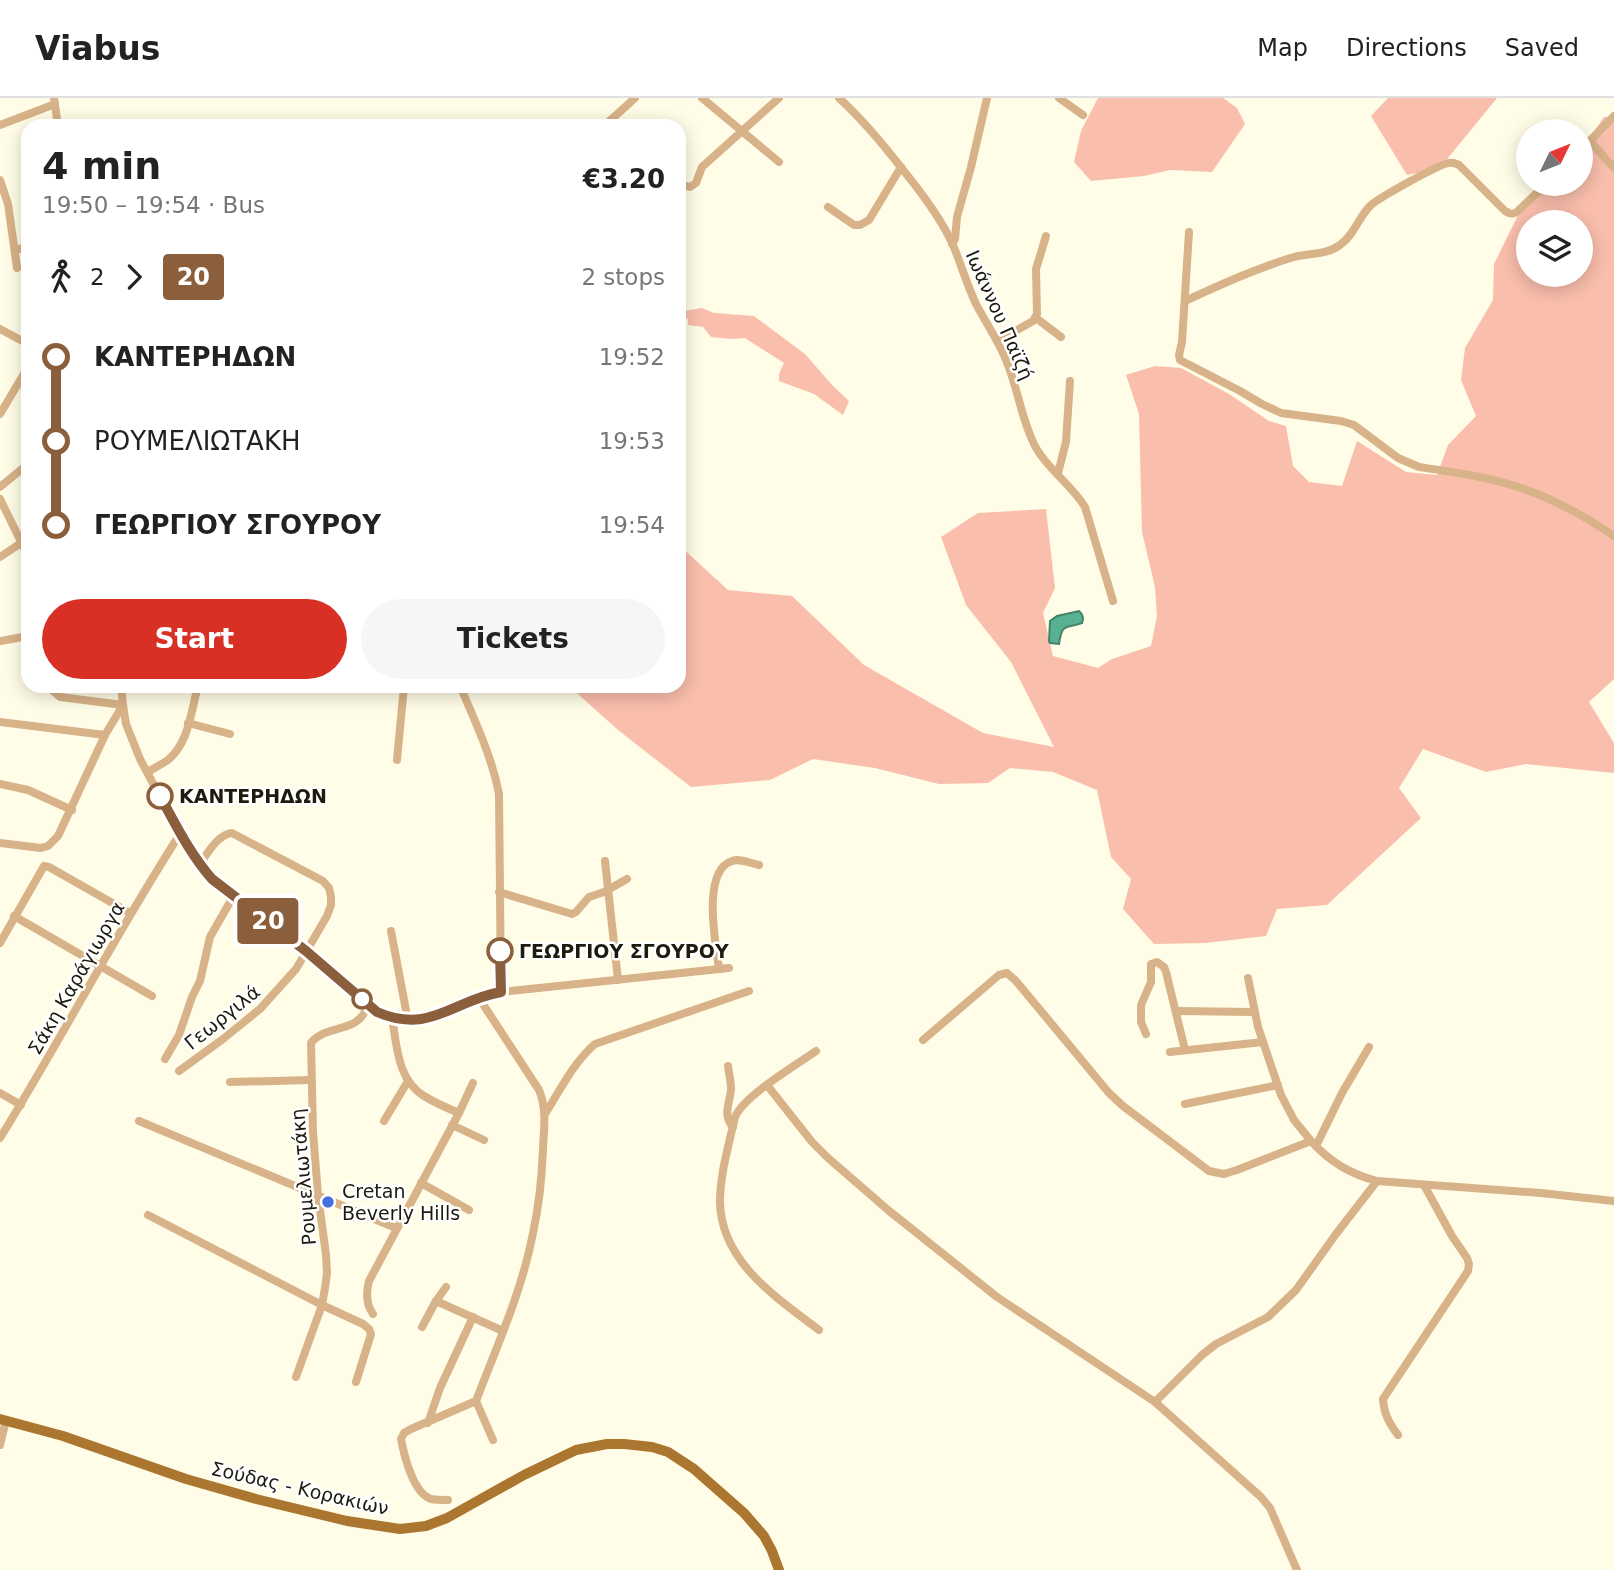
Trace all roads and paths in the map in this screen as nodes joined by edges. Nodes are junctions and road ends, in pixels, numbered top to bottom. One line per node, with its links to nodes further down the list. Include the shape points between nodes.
1 (635, 98): 11 (street)
2 (702, 98): 13 (street)
3 (779, 98): 13 (street)
4 (840, 98): 17 (street, Ιωάννου Παϊζή)
5 (987, 98): 26 (street)
6 (1059, 98): 8 (street)
7 (55, 101): 10 (street); 12 (street)
8 (1083, 115)
9 (1614, 116): 14 (street)
10 (57, 119)
11 (612, 119)
12 (0, 125)
13 (742, 131): 16 (street); 20 (street, via 702,167 696,183)
14 (1593, 138)
15 (1593, 144): 18 (street)
16 (779, 162)
17 (901, 167): 23 (street, via 864,223 854,225); 26 (street, Ιωάννου Παϊζή)
18 (1614, 168)
19 (0, 180): 22 (street)
20 (686, 186)
21 (1534, 196): 30 (street, via 1510,214 1459,165 1447,164 1370,206 1338,247 1295,257)
22 (4, 206): 28 (street)
23 (828, 207)
24 (1189, 232): 30 (street)
25 (1045, 236): 31 (street, via 1036,269)
26 (952, 244): 35 (street, Ιωάννου Παϊζή, via 977,305)
27 (21, 249): 28 (street)
28 (15, 250): 29 (street)
29 (17, 268)
30 (1185, 301): 43 (street, via 1178,355 1182,362 1270,409 1354,425 1408,463 1519,487)
31 (1036, 318): 33 (street); 35 (street)
32 (0, 329): 34 (street)
33 (1061, 337)
34 (21, 340)
35 (998, 341): 40 (street, Ιωάννου Παϊζή, via 1031,439)
36 (21, 378): 38 (street)
37 (1070, 381): 40 (street, via 1066,442)
38 (1, 408)
39 (21, 470): 41 (street)
40 (1058, 474): 46 (street, Ιωάννου Παϊζή, via 1088,514)
41 (0, 487)
42 (0, 499): 44 (street)
43 (1614, 536)
44 (21, 543): 45 (street)
45 (0, 557)
46 (1113, 601)
47 (21, 637): 48 (street)
48 (0, 641)
49 (56, 693): 54 (street)
50 (121, 693): 54 (street)
51 (196, 693): 56 (street)
52 (403, 693): 59 (street)
53 (463, 693): 70 (street, via 497,784)
54 (122, 705): 58 (street); 60 (street, via 131,739)
55 (0, 722): 58 (street)
56 (188, 723): 57 (street); 60 (street, via 178,749)
57 (230, 734)
58 (106, 736): 62 (street)
59 (397, 760)
60 (148, 772): 63 (street)
61 (0, 784): 62 (street, via 39,794)
62 (72, 810): 64 (street, via 48,846)
63 (180, 834): 66 (street); 72 (street, Σάκη Καράγιωργα)
64 (0, 843)
65 (605, 861): 69 (street)
66 (199, 865): 71 (street); 76 (street, Γεωργιλά, via 219,839 232,833 323,881 331,905)
67 (758, 865): 79 (street, via 730,861 716,878)
68 (628, 879): 69 (street)
69 (607, 890): 70 (street, via 589,897 572,914); 81 (street)
70 (499, 892): 83 (street)
71 (234, 895): 76 (street); 98 (street, via 210,937 200,981)
72 (130, 913): 73 (street, via 44,866); 77 (street, Σάκη Καράγιωργα)
73 (14, 916): 75 (street); 77 (street)
74 (391, 931): 90 (street)
75 (0, 943)
76 (306, 951): 86 (street); 100 (street, Γεωργιλά, via 260,1009)
77 (100, 965): 84 (street); 109 (street, Σάκη Καράγιωργα)
78 (729, 968): 79 (street)
79 (719, 969): 81 (street)
80 (1248, 978): 88 (street)
81 (618, 980): 83 (street)
82 (749, 991): 111 (street, via 595,1044)
83 (501, 992): 85 (street)
84 (152, 996)
85 (479, 998): 90 (street); 111 (street, via 539,1090)
86 (368, 1004): 89 (street); 101 (street, Ρουμελιωτάκη, via 363,1017 311,1043)
87 (1176, 1011): 88 (street); 91 (street, via 1164,967 1151,964 1151,982 1141,1005); 95 (street)
88 (1254, 1013): 93 (street)
89 (392, 1018): 90 (street); 102 (street, via 398,1056)
90 (408, 1021)
91 (1146, 1034)
92 (923, 1040): 118 (street, via 1007,973 1109,1093 1209,1171 1224,1174)
93 (1263, 1042): 95 (street); 106 (street)
94 (1369, 1046): 118 (street)
95 (1185, 1050): 97 (street)
96 (816, 1051): 105 (street)
97 (1170, 1052)
98 (165, 1059)
99 (728, 1066): 115 (street, via 727,1114)
100 (179, 1071)
101 (311, 1080): 103 (street); 122 (street, Ρουμελιωτάκη)
102 (408, 1081): 110 (street, via 426,1098); 113 (street)
103 (230, 1082)
104 (473, 1083): 110 (street)
105 (767, 1085): 115 (street, via 738,1110); 138 (street, via 812,1142 888,1210 997,1297)
106 (1278, 1085): 108 (street); 118 (street, via 1294,1120)
107 (0, 1093): 109 (street)
108 (1185, 1104)
109 (21, 1105): 116 (street, Σάκη Καράγιωργα)
110 (459, 1113): 114 (street)
111 (545, 1114): 134 (street, via 533,1234)
112 (139, 1121): 122 (street)
113 (384, 1121)
114 (452, 1125): 117 (street); 120 (street)
115 (733, 1127): 133 (street, via 721,1185 723,1228 761,1285)
116 (0, 1138)
117 (484, 1140)
118 (1313, 1144): 119 (street, via 1343,1169)
119 (1377, 1181): 121 (street); 138 (street, via 1296,1290 1268,1317 1202,1355)
120 (421, 1183): 124 (street); 126 (street)
121 (1424, 1185): 123 (street); 141 (street, via 1469,1264 1383,1399 1388,1422)
122 (318, 1195): 126 (street); 129 (street, Ρουμελιωτάκη, via 327,1264)
123 (1614, 1201)
124 (469, 1210)
125 (148, 1215): 129 (street)
126 (396, 1228): 130 (street, via 369,1281)
127 (446, 1287): 128 (street)
128 (436, 1301): 131 (street); 132 (street)
129 (321, 1305): 135 (street, Ρουμελιωτάκη); 136 (street, via 369,1329)
130 (373, 1314)
131 (473, 1317): 134 (street); 140 (street)
132 (422, 1327)
133 (819, 1330)
134 (503, 1331): 137 (street)
135 (296, 1377)
136 (356, 1382)
137 (476, 1401): 140 (street); 142 (street)
138 (1155, 1402): 146 (street, via 1261,1497)
139 (3, 1420): 143 (street); 145 (main road, Σούδας - Κορακιών, via 256,1499 400,1529 447,1518 576,1450 607,1444 652,1447 688,1464 754,1522)
140 (428, 1423): 144 (street, via 404,1433 402,1444 417,1487 432,1500)
141 (1398, 1434)
142 (493, 1440)
143 (0, 1445)
144 (448, 1500)
145 (779, 1570)
146 (1297, 1570)

